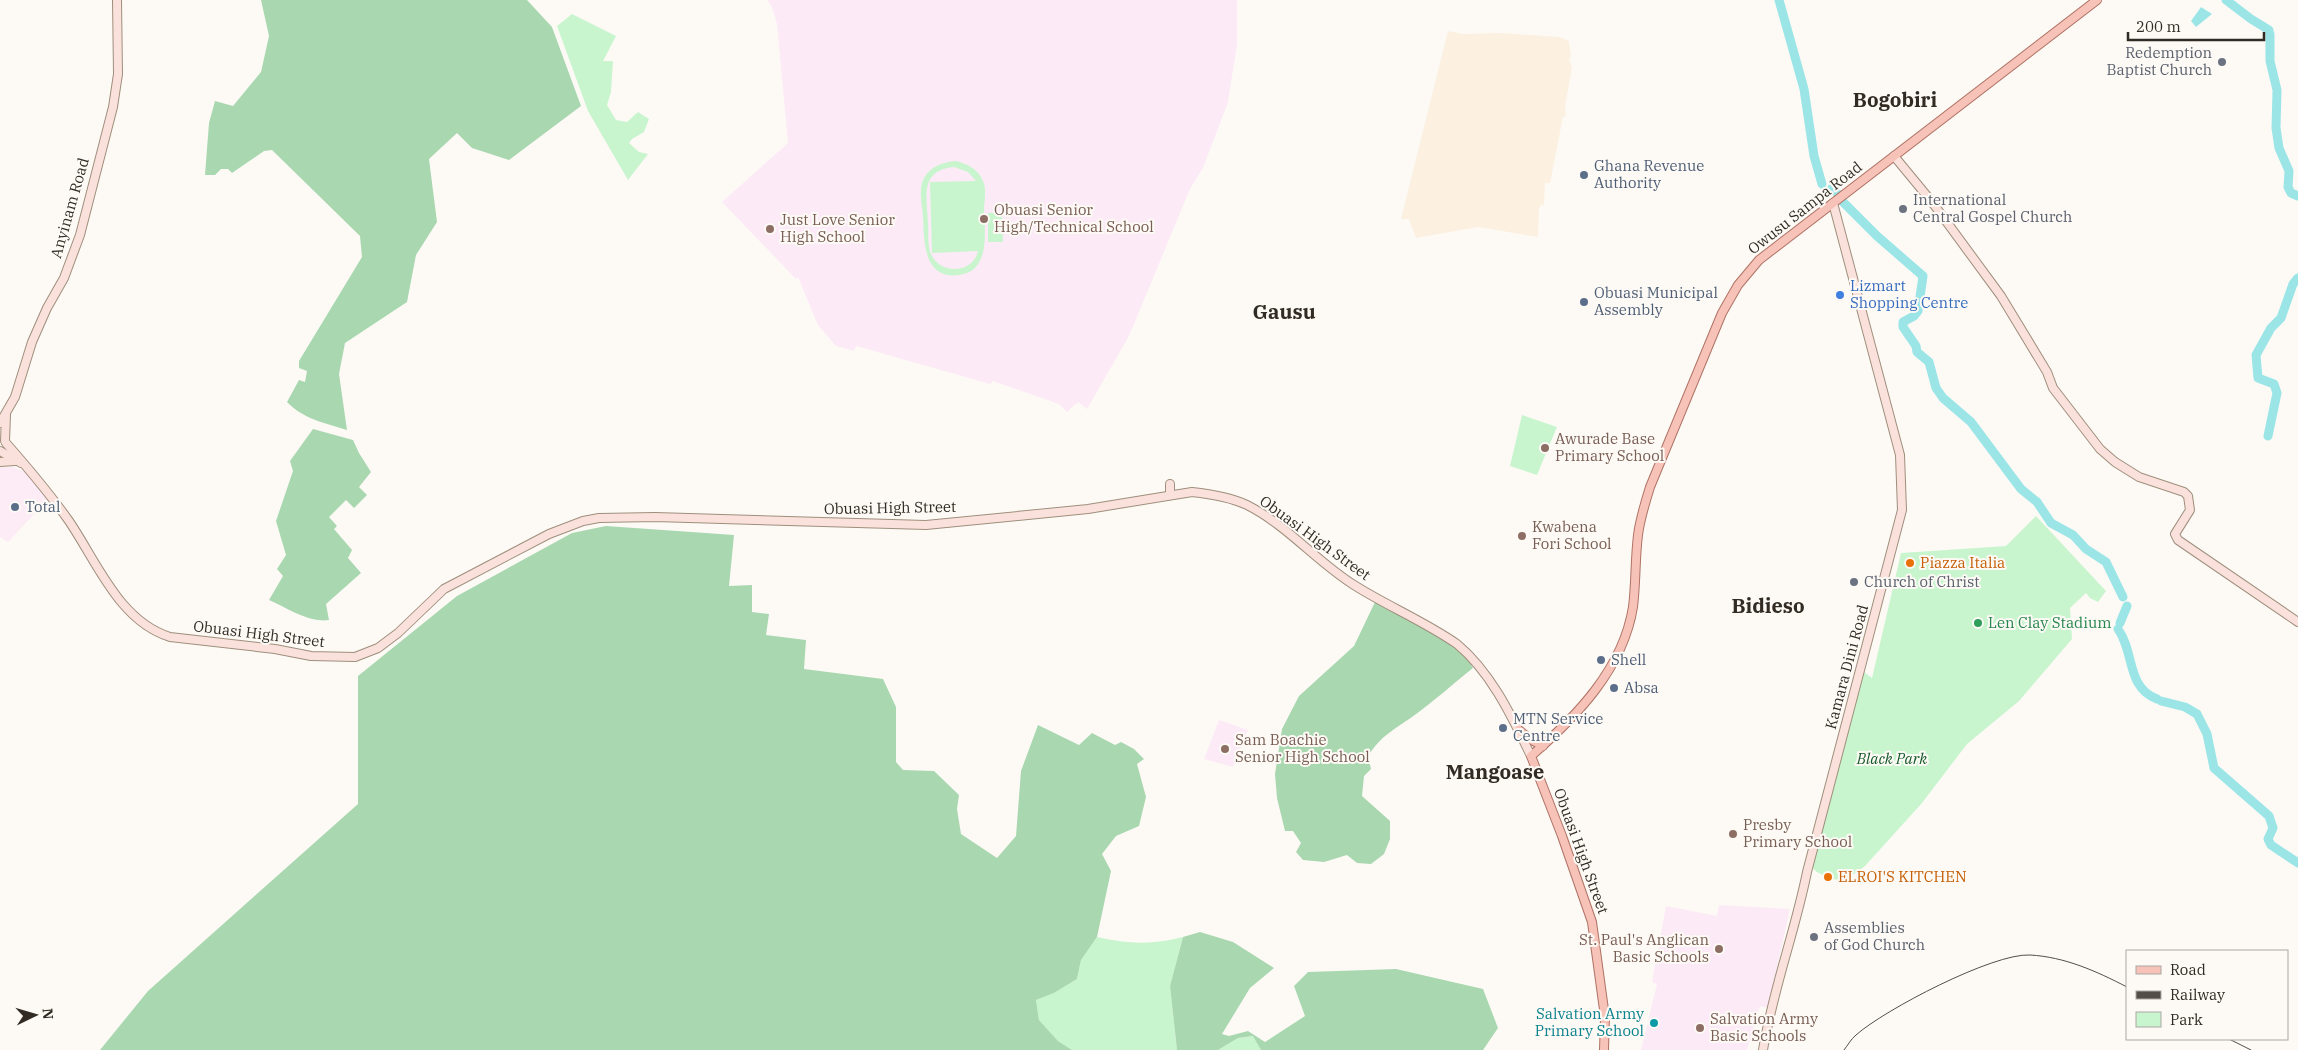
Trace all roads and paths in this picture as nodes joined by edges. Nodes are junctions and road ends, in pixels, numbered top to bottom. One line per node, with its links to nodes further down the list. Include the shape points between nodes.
1 (117, 0): 5 (street, Anyinam Road, via 118,74 113,107 80,235 64,278 32,342 15,397)
2 (2097, 0): 3 (main road, Owusu Sampa Road)
3 (1894, 156): 4 (main road, Owusu Sampa Road); 13 (street, via 1993,284 2053,388 2100,449 2139,477 2188,496 2190,510 2176,529 2178,540)
4 (1833, 203): 15 (main road, Owusu Sampa Road, via 1758,260 1722,312 1642,511 1627,632 1598,687); 18 (street, Kamara Dini Road, via 1900,454 1902,510 1798,915 1788,941)
5 (6, 413): 6 (street, Anyinam Road); 7 (street, Anyinam Road)
6 (0, 422)
7 (4, 440): 8 (street); 10 (street, Obuasi High Street)
8 (0, 451): 10 (street, Obuasi High Street)
9 (0, 462): 10 (street)
10 (19, 462): 12 (street, Obuasi High Street, via 68,520 120,601 158,634 311,656 356,656 378,648 444,589 549,534 582,521 655,516 926,525 1059,512)
11 (1170, 484): 12 (street)
12 (1170, 495): 14 (street, Obuasi High Street, via 1208,494 1248,506 1354,586 1457,644 1479,667)
13 (2298, 622)
14 (1519, 730): 15 (main road); 16 (street, Obuasi High Street)
15 (1543, 746): 16 (main road, Owusu Sampa Road)
16 (1532, 756): 17 (main road, Obuasi High Street, via 1592,922 1605,1017)
17 (1604, 1050)
18 (1763, 1050)

